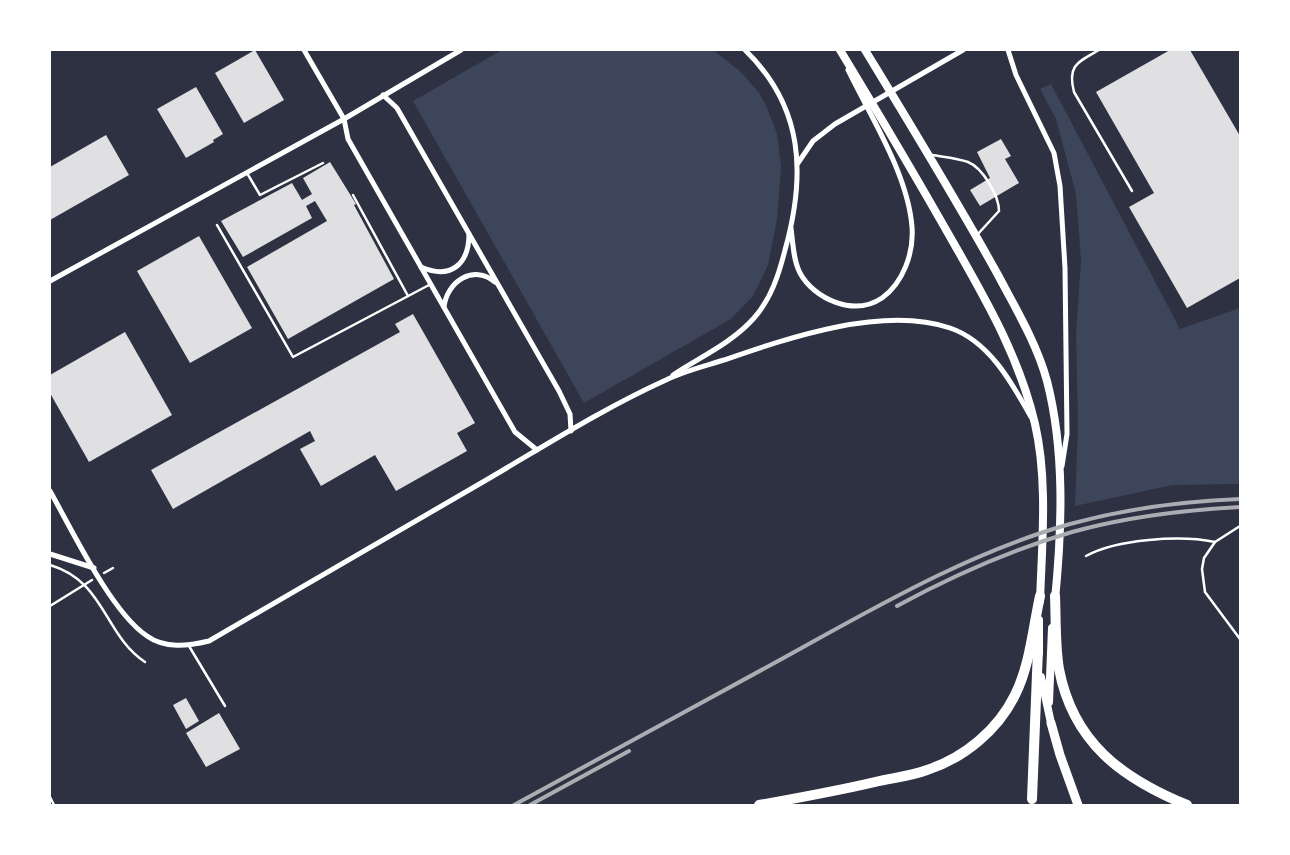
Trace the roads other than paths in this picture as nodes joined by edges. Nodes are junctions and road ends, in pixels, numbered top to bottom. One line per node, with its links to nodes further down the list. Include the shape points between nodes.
1 (304, 50): 10 (street)
2 (461, 50): 9 (street)
3 (745, 50): 13 (street, via 771,80 784,102 792,126)
4 (839, 50): 18 (street, via 903,182 912,227 905,269 892,289 880,299 850,305 824,298 799,272); 28 (main road, via 931,202 1002,330 1020,372)
5 (865, 50): 11 (main road)
6 (962, 50): 13 (street, via 835,124 813,140)
7 (1099, 50): 15 (lane, via 1079,61 1072,69 1074,92)
8 (1010, 52): 31 (street, via 1016,75 1054,153 1060,186 1065,268 1067,424)
9 (383, 95): 10 (street); 19 (street, via 397,108)
10 (344, 119): 14 (street); 21 (street, via 348,139)
11 (929, 154): 20 (main road); 20 (lane, via 970,163 999,201 999,211)
12 (323, 163): 14 (lane, via 260,195)
13 (798, 164): 18 (street)
14 (247, 172): 22 (street)
15 (1132, 191)
16 (353, 195): 25 (lane)
17 (217, 225): 25 (lane, via 293,357)
18 (791, 228): 27 (street, via 780,271 762,309 724,344)
19 (469, 234): 21 (street, via 466,256 455,268 440,272); 24 (street)
20 (976, 236): 31 (main road, via 1018,314 1047,380 1058,434)
21 (421, 267): 23 (street)
22 (50, 281)
23 (431, 284): 25 (lane); 26 (street)
24 (498, 284): 26 (street, via 476,274 463,277 448,292); 29 (street, via 566,403)
25 (408, 296)
26 (444, 308): 30 (street, via 515,432)
27 (667, 379): 28 (street, via 820,330 870,323 931,322 971,338 988,352); 29 (street)
28 (1035, 424): 35 (main road, via 1042,477)
29 (571, 431): 30 (street)
30 (537, 450): 37 (street, via 209,641)
31 (1060, 480): 36 (main road)
32 (50, 491): 34 (street)
33 (50, 554): 34 (street)
34 (94, 568): 37 (street, via 116,603 147,637 168,645)
35 (1040, 596): 38 (main road); 42 (highway, via 1026,665 1016,694 1002,717 981,739 956,757 928,770)
36 (1055, 596): 40 (main road, via 1049,661); 44 (highway, via 1059,668 1079,726 1115,764 1162,795)
37 (189, 646): 39 (lane)
38 (1038, 649): 40 (main road, via 1041,684); 41 (highway)
39 (225, 706)
40 (1051, 723): 43 (highway)
41 (1032, 798)
42 (759, 805)
43 (1078, 805)
44 (1187, 805)

